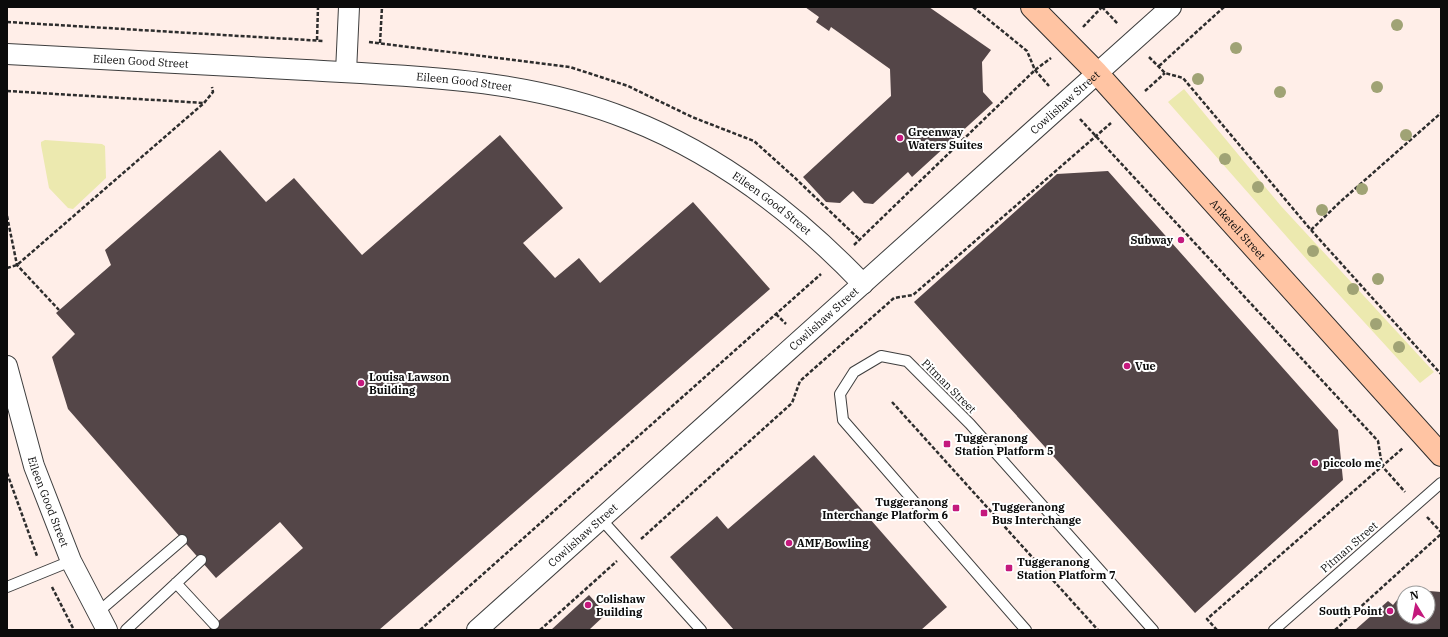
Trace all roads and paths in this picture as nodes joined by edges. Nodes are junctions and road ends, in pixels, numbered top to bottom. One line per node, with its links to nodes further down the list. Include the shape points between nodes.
1 (318, 7): 8 (path)
2 (349, 7): 13 (street)
3 (382, 7): 9 (path)
4 (973, 7): 21 (path, via 1027,52 1035,70)
5 (1032, 7): 15 (street, Anketell Street)
6 (1171, 7): 15 (street, Cowlishaw Street)
7 (1224, 7): 12 (path)
8 (317, 40)
9 (380, 43)
10 (7, 54): 11 (street, Eileen Good Street)
11 (211, 65): 13 (street, Eileen Good Street); 17 (path, via 213,92)
12 (1159, 66)
13 (346, 72): 21 (street, Eileen Good Street, via 441,78 514,88 590,106 627,118 735,174 769,198)
14 (1165, 72): 20 (path, via 1183,78)
15 (1097, 73): 24 (street, Cowlishaw Street); 29 (street, Anketell Street)
16 (7, 91): 17 (path)
17 (204, 103): 22 (path)
18 (1441, 113): 20 (path)
19 (7, 216): 22 (path)
20 (1311, 230): 27 (path)
21 (839, 258): 24 (street, Eileen Good Street); 45 (path)
22 (17, 265): 23 (path); 25 (path)
23 (7, 268)
24 (863, 284): 32 (street, Cowlishaw Street)
25 (59, 310)
26 (7, 366): 37 (street, Eileen Good Street, via 34,466)
27 (1441, 374)
28 (892, 402): 50 (path)
29 (1441, 455)
30 (7, 473): 38 (path)
31 (1441, 483): 53 (lane, Pitman Street)
32 (601, 519): 35 (lane); 46 (street, Cowlishaw Street)
33 (1441, 534): 54 (path)
34 (182, 540): 41 (lane)
35 (629, 550): 47 (path); 48 (lane); 52 (path, via 792,403 800,382 894,298 913,295 1098,136 1378,441 1382,466 1206,619)
36 (201, 560): 39 (lane)
37 (70, 561): 38 (lane); 41 (street, Eileen Good Street)
38 (45, 572): 40 (lane); 43 (path)
39 (176, 583): 42 (lane); 44 (lane)
40 (7, 587)
41 (102, 622)
42 (214, 624)
43 (74, 630)
44 (126, 630)
45 (420, 630)
46 (477, 630)
47 (540, 630)
48 (701, 630)
49 (1026, 630): 51 (lane, Pitman Street, via 843,420 840,394 854,372 881,356 907,360 970,424)
50 (1098, 630)
51 (1153, 630)
52 (1218, 630)
53 (1274, 630)
54 (1335, 630)

